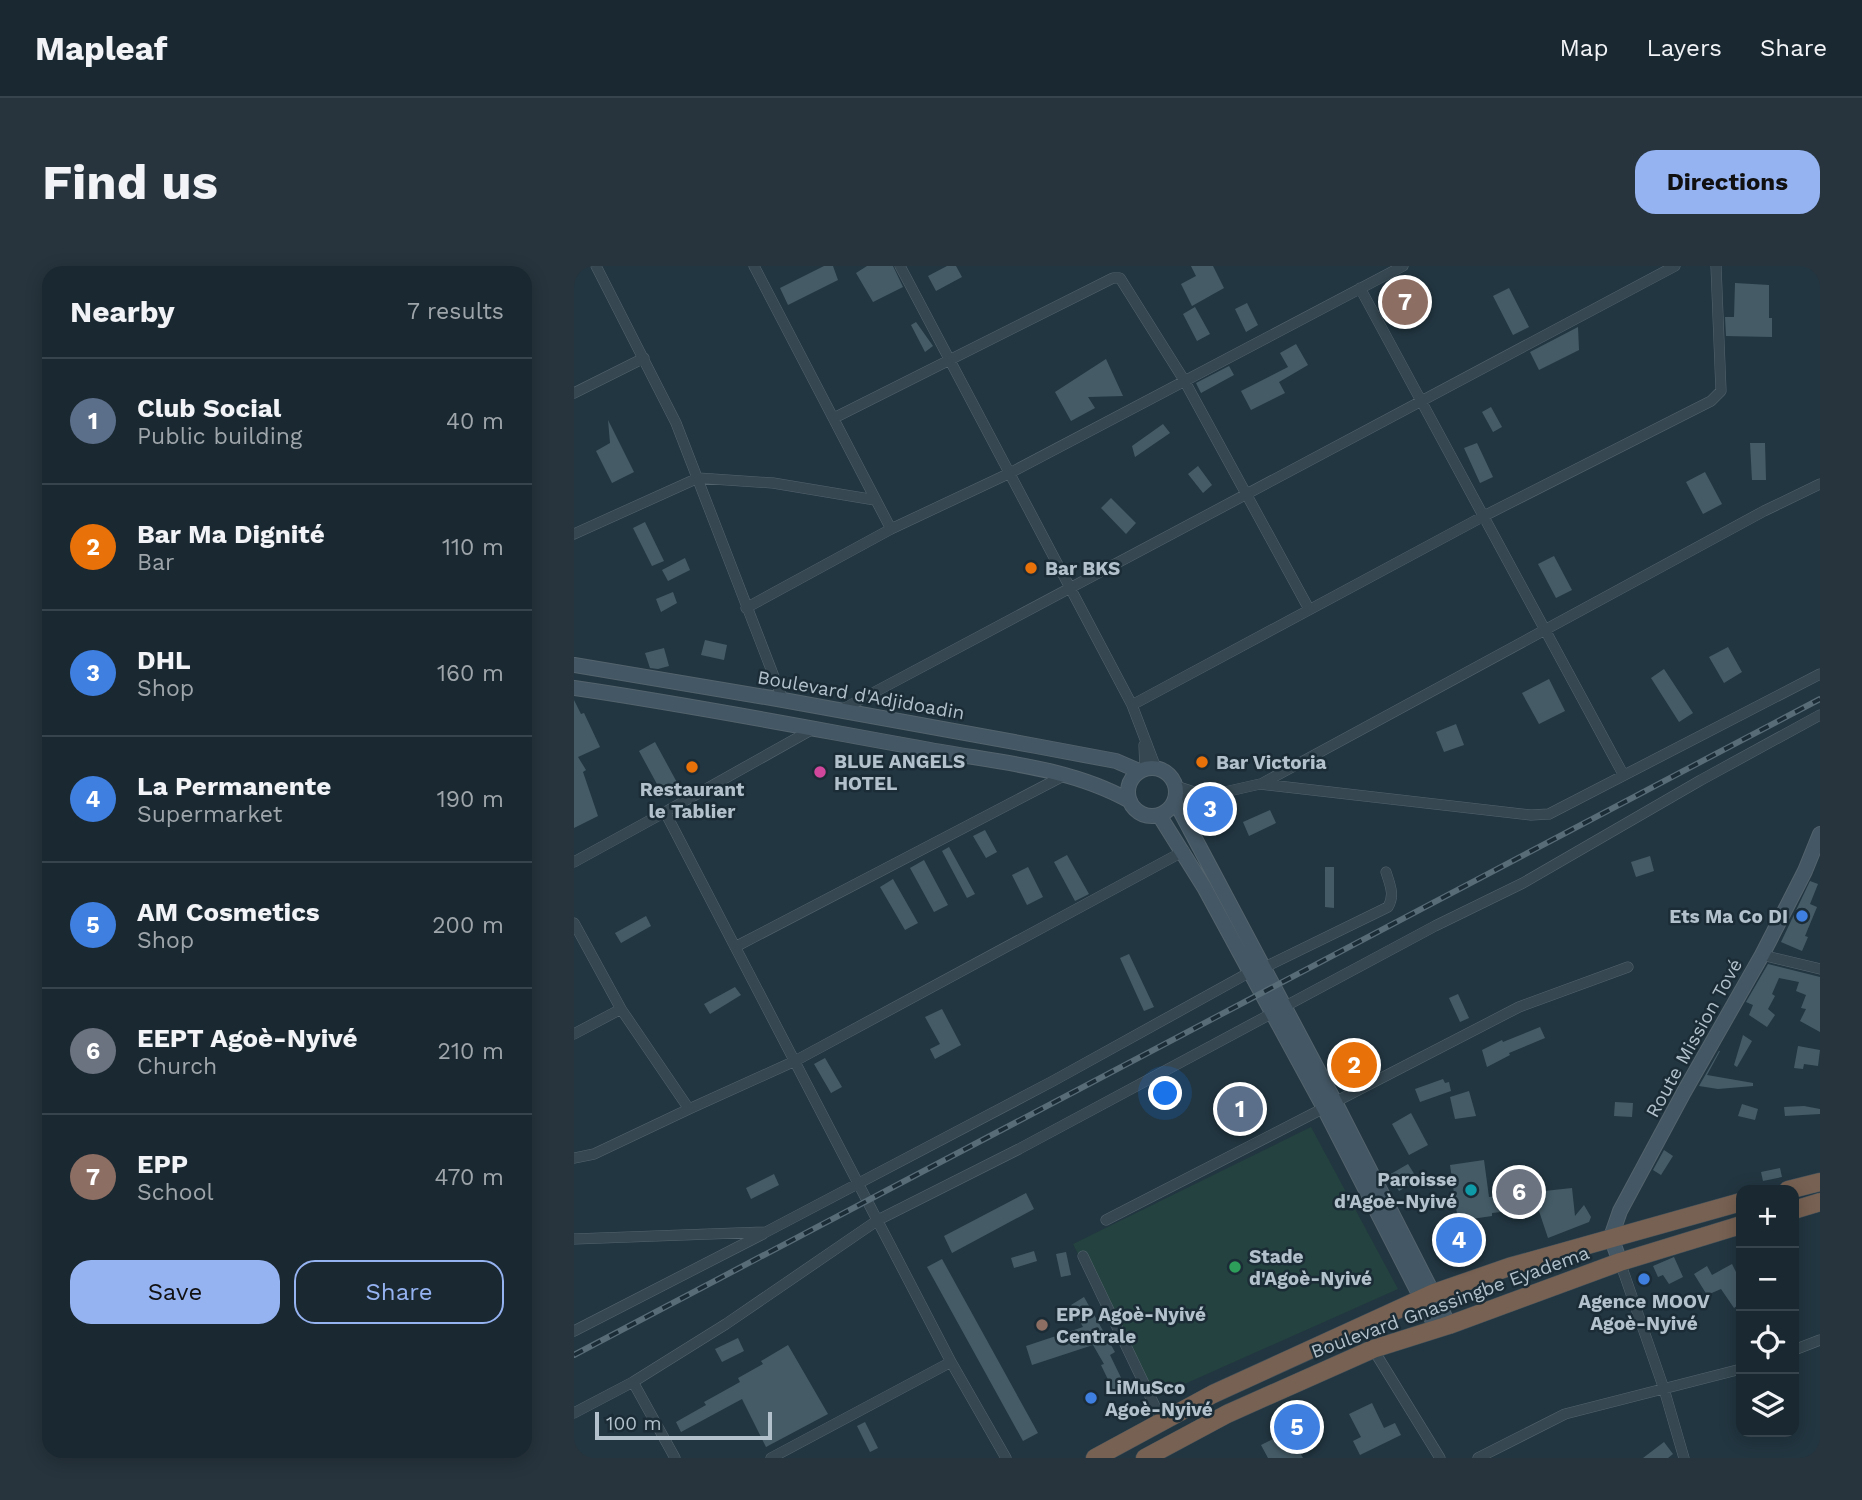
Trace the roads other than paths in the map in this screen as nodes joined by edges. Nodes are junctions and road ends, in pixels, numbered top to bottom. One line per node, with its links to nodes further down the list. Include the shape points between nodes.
1 (596, 266): 8 (street)
2 (754, 266): 13 (street)
3 (900, 266): 9 (street)
4 (1403, 266): 7 (street)
5 (1675, 266): 12 (street)
6 (1716, 266): 19 (street, via 1721,391 1717,397)
7 (1360, 288): 10 (street); 12 (street)
8 (644, 358): 11 (street); 15 (street)
9 (949, 361): 10 (street, via 1116,277 1123,279); 13 (street); 14 (street)
10 (1184, 380): 14 (street); 17 (street)
11 (574, 393)
12 (1420, 401): 17 (street); 19 (street)
13 (834, 418): 18 (street)
14 (1010, 473): 20 (street); 22 (street)
15 (698, 478): 18 (street, via 773,483); 21 (street); 23 (street)
16 (1820, 484): 25 (street)
17 (1246, 494): 22 (street); 24 (street)
18 (875, 500): 20 (street)
19 (1482, 517): 24 (street); 25 (street)
20 (891, 529): 23 (street)
21 (574, 534)
22 (1070, 587): 30 (street); 31 (street)
23 (746, 608): 29 (street)
24 (1309, 608): 30 (street)
25 (1546, 629): 35 (street); 37 (street)
26 (574, 665): 29 (main road, Boulevard d'Adjidoadin)
27 (1820, 674): 35 (street)
28 (574, 688): 33 (main road)
29 (783, 700): 31 (main road, Boulevard d'Adjidoadin)
30 (1132, 705): 34 (street, via 1143,738)
31 (840, 711): 34 (main road, Boulevard d'Adjidoadin)
32 (1820, 715): 53 (street, via 1523,883)
33 (813, 729): 36 (main road); 40 (street)
34 (1146, 769): 38 (main road, via 1171,777); 39 (main road, via 1133,776 1128,788)
35 (1623, 774): 37 (street, via 1549,814 1531,815)
36 (1065, 775): 39 (main road); 47 (street)
37 (1260, 784): 38 (street, via 1207,796)
38 (1175, 796): 41 (main road, via 1169,810); 51 (main road)
39 (1130, 801): 41 (main road, via 1147,816)
40 (665, 812): 44 (street); 47 (street)
41 (1159, 815): 43 (main road)
42 (1820, 834): 48 (main road, Route Mission Tové)
43 (1184, 851): 51 (main road); 55 (street)
44 (574, 862)
45 (1386, 872): 51 (street, via 1392,889 1388,907)
46 (574, 923): 52 (street)
47 (735, 947): 55 (street)
48 (1762, 955): 50 (street); 69 (main road, Route Mission Tové, via 1620,1211)
49 (1628, 967): 56 (street, via 1519,1007)
50 (1820, 969)
51 (1257, 970): 53 (main road); 60 (street)
52 (621, 1009): 54 (street); 57 (street)
53 (1278, 1009): 56 (main road); 65 (street)
54 (574, 1034)
55 (794, 1061): 57 (street); 60 (street)
56 (1330, 1105): 66 (street); 73 (main road)
57 (689, 1109): 58 (street, via 594,1154)
58 (574, 1158)
59 (1820, 1182): 61 (highway)
60 (859, 1185): 65 (street); 68 (street)
61 (1799, 1187)
62 (1820, 1202): 64 (highway)
63 (1736, 1203): 69 (highway, Boulevard Gnassingbe Eyadema)
64 (1799, 1208)
65 (878, 1220): 79 (street); 81 (street)
66 (1107, 1220)
67 (1736, 1227): 72 (highway, Boulevard Gnassingbe Eyadema)
68 (766, 1232): 70 (street); 75 (street)
69 (1611, 1237): 72 (main road); 73 (highway, Boulevard Gnassingbe Eyadema)
70 (574, 1239)
71 (1083, 1256): 84 (street)
72 (1620, 1262): 74 (highway, Boulevard Gnassingbe Eyadema); 82 (street)
73 (1428, 1296): 74 (main road); 84 (highway, Boulevard Gnassingbe Eyadema)
74 (1443, 1327): 78 (highway, Boulevard Gnassingbe Eyadema)
75 (574, 1331)
76 (1820, 1340): 77 (street)
77 (1799, 1348)
78 (1373, 1349): 89 (highway, Boulevard Gnassingbe Eyadema, via 1227,1414); 90 (street)
79 (951, 1362): 86 (street); 87 (street)
80 (1736, 1370): 82 (street)
81 (633, 1382): 83 (street); 85 (street)
82 (1664, 1389): 91 (street, via 1565,1414); 92 (street)
83 (574, 1413)
84 (1162, 1421): 88 (highway, Boulevard Gnassingbe Eyadema)
85 (675, 1458)
86 (771, 1458)
87 (1006, 1458)
88 (1095, 1458)
89 (1145, 1458)
90 (1440, 1458)
91 (1478, 1458)
92 (1684, 1458)

